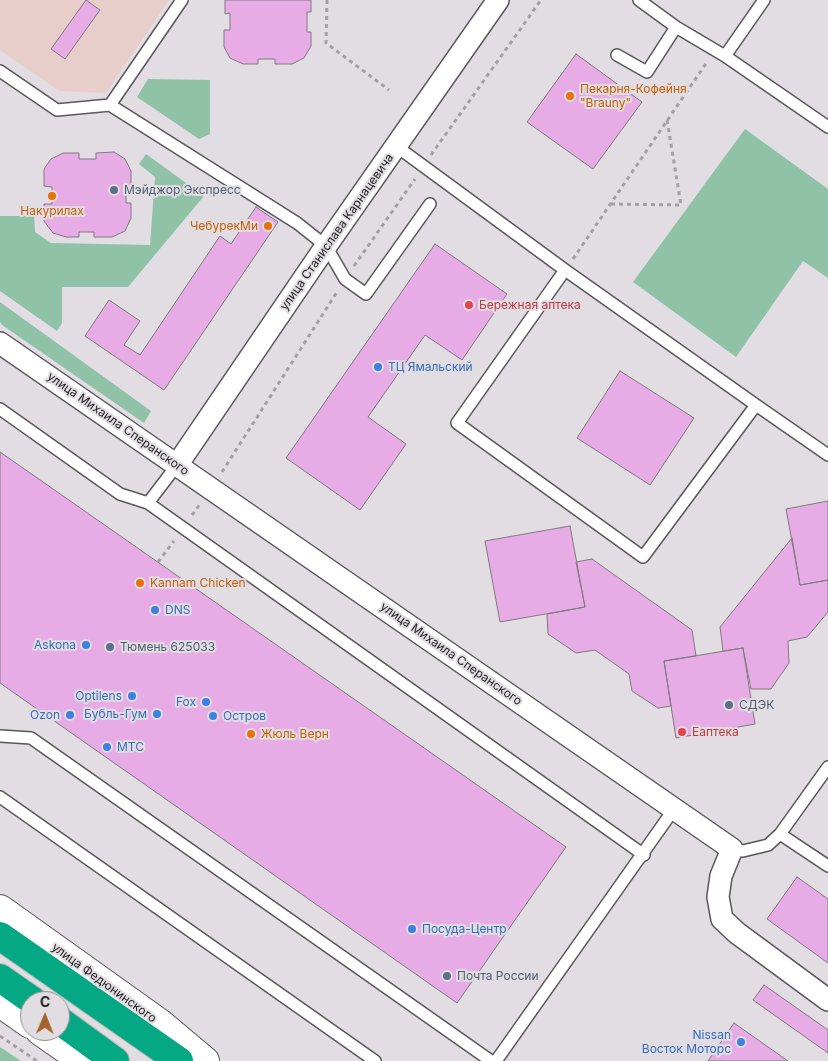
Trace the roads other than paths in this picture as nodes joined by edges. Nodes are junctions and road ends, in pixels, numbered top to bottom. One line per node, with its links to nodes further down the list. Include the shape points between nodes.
1 (182, 0): 9 (lane)
2 (498, 0): 11 (street, улица Станислава Карнацевича)
3 (639, 0): 5 (lane)
4 (764, 0): 6 (lane)
5 (676, 27): 6 (lane); 7 (lane, via 647,72)
6 (720, 53): 10 (lane)
7 (617, 55)
8 (0, 71): 9 (lane, via 57,110)
9 (110, 106): 13 (lane, via 297,223)
10 (828, 127)
11 (396, 146): 13 (street, улица Станислава Карнацевича); 14 (lane)
12 (430, 204): 13 (lane, via 366,294 346,278)
13 (326, 246): 19 (street, улица Станислава Карнацевича)
14 (565, 270): 16 (lane); 16 (lane, via 457,423 643,557)
15 (0, 343): 19 (street, улица Михаила Сперанского)
16 (756, 405): 18 (lane)
17 (0, 409): 20 (lane, via 120,494)
18 (828, 455)
19 (177, 465): 20 (lane); 24 (street, улица Михаила Сперанского)
20 (148, 502): 27 (lane)
21 (0, 736): 43 (lane, via 31,738)
22 (828, 767): 25 (lane)
23 (0, 797): 42 (lane)
24 (674, 809): 26 (street, улица Михаила Сперанского); 27 (lane)
25 (780, 834): 26 (lane, via 768,845 757,849); 28 (lane)
26 (732, 849): 33 (street, via 721,876 718,897 722,919)
27 (644, 855): 44 (lane)
28 (828, 866)
29 (0, 909): 41 (main road, улица Федюнинского, via 161,1024)
30 (0, 936): 40 (highway, улица Федюнинского)
31 (0, 978): 32 (highway)
32 (20, 992)
33 (828, 1000)
34 (0, 1004): 35 (main road)
35 (20, 1017)
36 (70, 1028): 39 (highway)
37 (54, 1041): 38 (main road)
38 (83, 1061)
39 (115, 1061)
40 (179, 1061)
41 (205, 1061)
42 (375, 1061)
43 (491, 1061)
44 (496, 1061)

